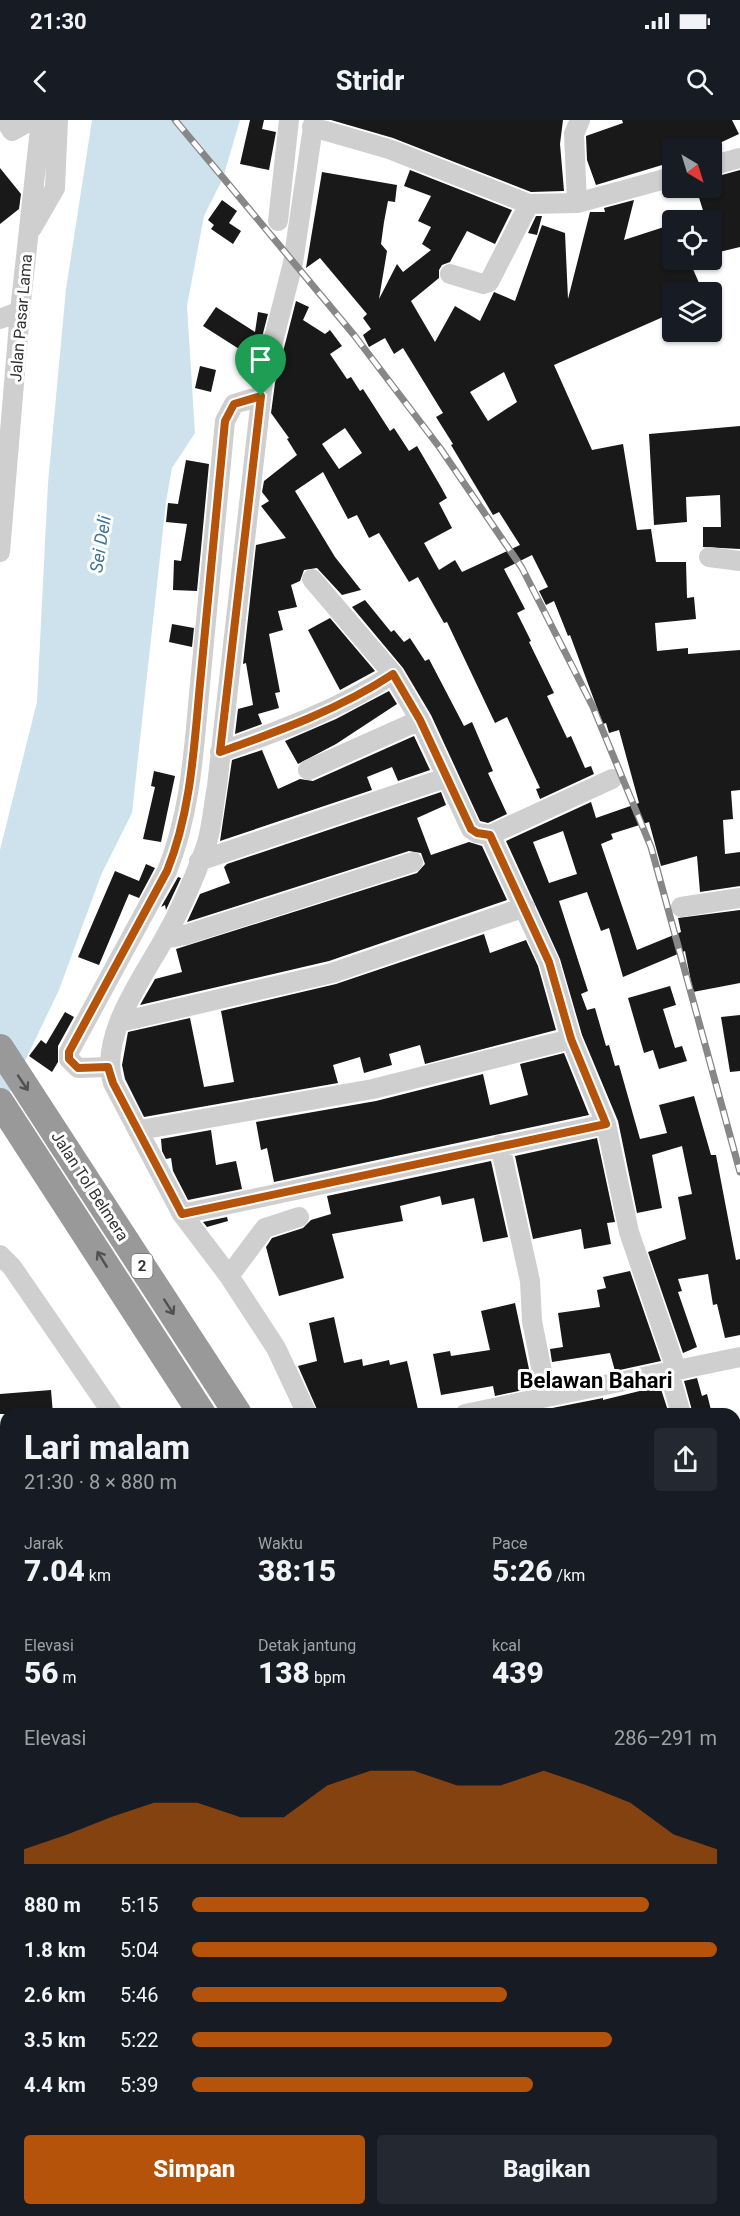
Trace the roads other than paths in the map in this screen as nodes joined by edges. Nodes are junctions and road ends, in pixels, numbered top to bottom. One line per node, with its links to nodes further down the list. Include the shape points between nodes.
1 (5, 120): 2 (street, via 12,131)
2 (32, 120)
3 (41, 120): 14 (street, Jalan Pasar Lama)
4 (58, 120): 14 (street, via 55,188)
5 (580, 120): 11 (street, via 574,134)
6 (288, 127): 7 (street); 13 (street)
7 (312, 128): 12 (street, via 389,149); 18 (street, via 293,263)
8 (740, 158): 9 (street)
9 (722, 163)
10 (662, 180): 11 (street)
11 (577, 203): 12 (street)
12 (529, 204): 15 (street, via 489,282 483,284)
13 (278, 221)
14 (28, 236): 16 (street, Jalan Pasar Lama)
15 (450, 274)
16 (20, 311): 17 (street); 19 (street, Jalan Pasar Lama)
17 (0, 319)
18 (261, 396): 26 (street); 40 (street, via 234,404 225,421 196,726 177,847 69,1052 69,1059 78,1068)
19 (2, 523): 20 (street, Jalan Pasar Lama)
20 (0, 552)
21 (710, 557): 22 (street)
22 (740, 561)
23 (312, 579): 24 (street)
24 (393, 674): 25 (street); 26 (street, via 289,727)
25 (420, 720): 27 (street); 28 (street)
26 (220, 752): 31 (street, via 217,786)
27 (308, 770)
28 (445, 778): 30 (street, via 471,829); 31 (street)
29 (612, 779): 30 (street)
30 (490, 835): 34 (street)
31 (199, 861): 36 (street)
32 (413, 862): 36 (street)
33 (740, 898): 35 (street)
34 (525, 907): 37 (street, via 332,973); 38 (street, via 549,962)
35 (681, 907)
36 (164, 939): 37 (street, via 133,991)
37 (120, 1022): 40 (street)
38 (571, 1039): 42 (street); 43 (street, via 374,1089)
39 (0, 1048): 54 (highway, Jalan Tol Belmera / 2, one-way to 54)
40 (108, 1067): 43 (street)
41 (0, 1102): 53 (highway, Jalan Tol Belmera / 2, one-way to 41)
42 (606, 1124): 44 (street); 50 (street, via 629,1232)
43 (140, 1130): 45 (street)
44 (500, 1144): 45 (street); 51 (street, via 530,1281 532,1321)
45 (182, 1214): 48 (street)
46 (299, 1217): 48 (street, via 265,1228)
47 (0, 1255): 52 (street)
48 (230, 1276): 55 (street, via 287,1367)
49 (740, 1357): 50 (street)
50 (672, 1370): 51 (street); 57 (street)
51 (548, 1397): 56 (street)
52 (109, 1408)
53 (198, 1408)
54 (234, 1408)
55 (304, 1408)
56 (494, 1408)
57 (680, 1408)

